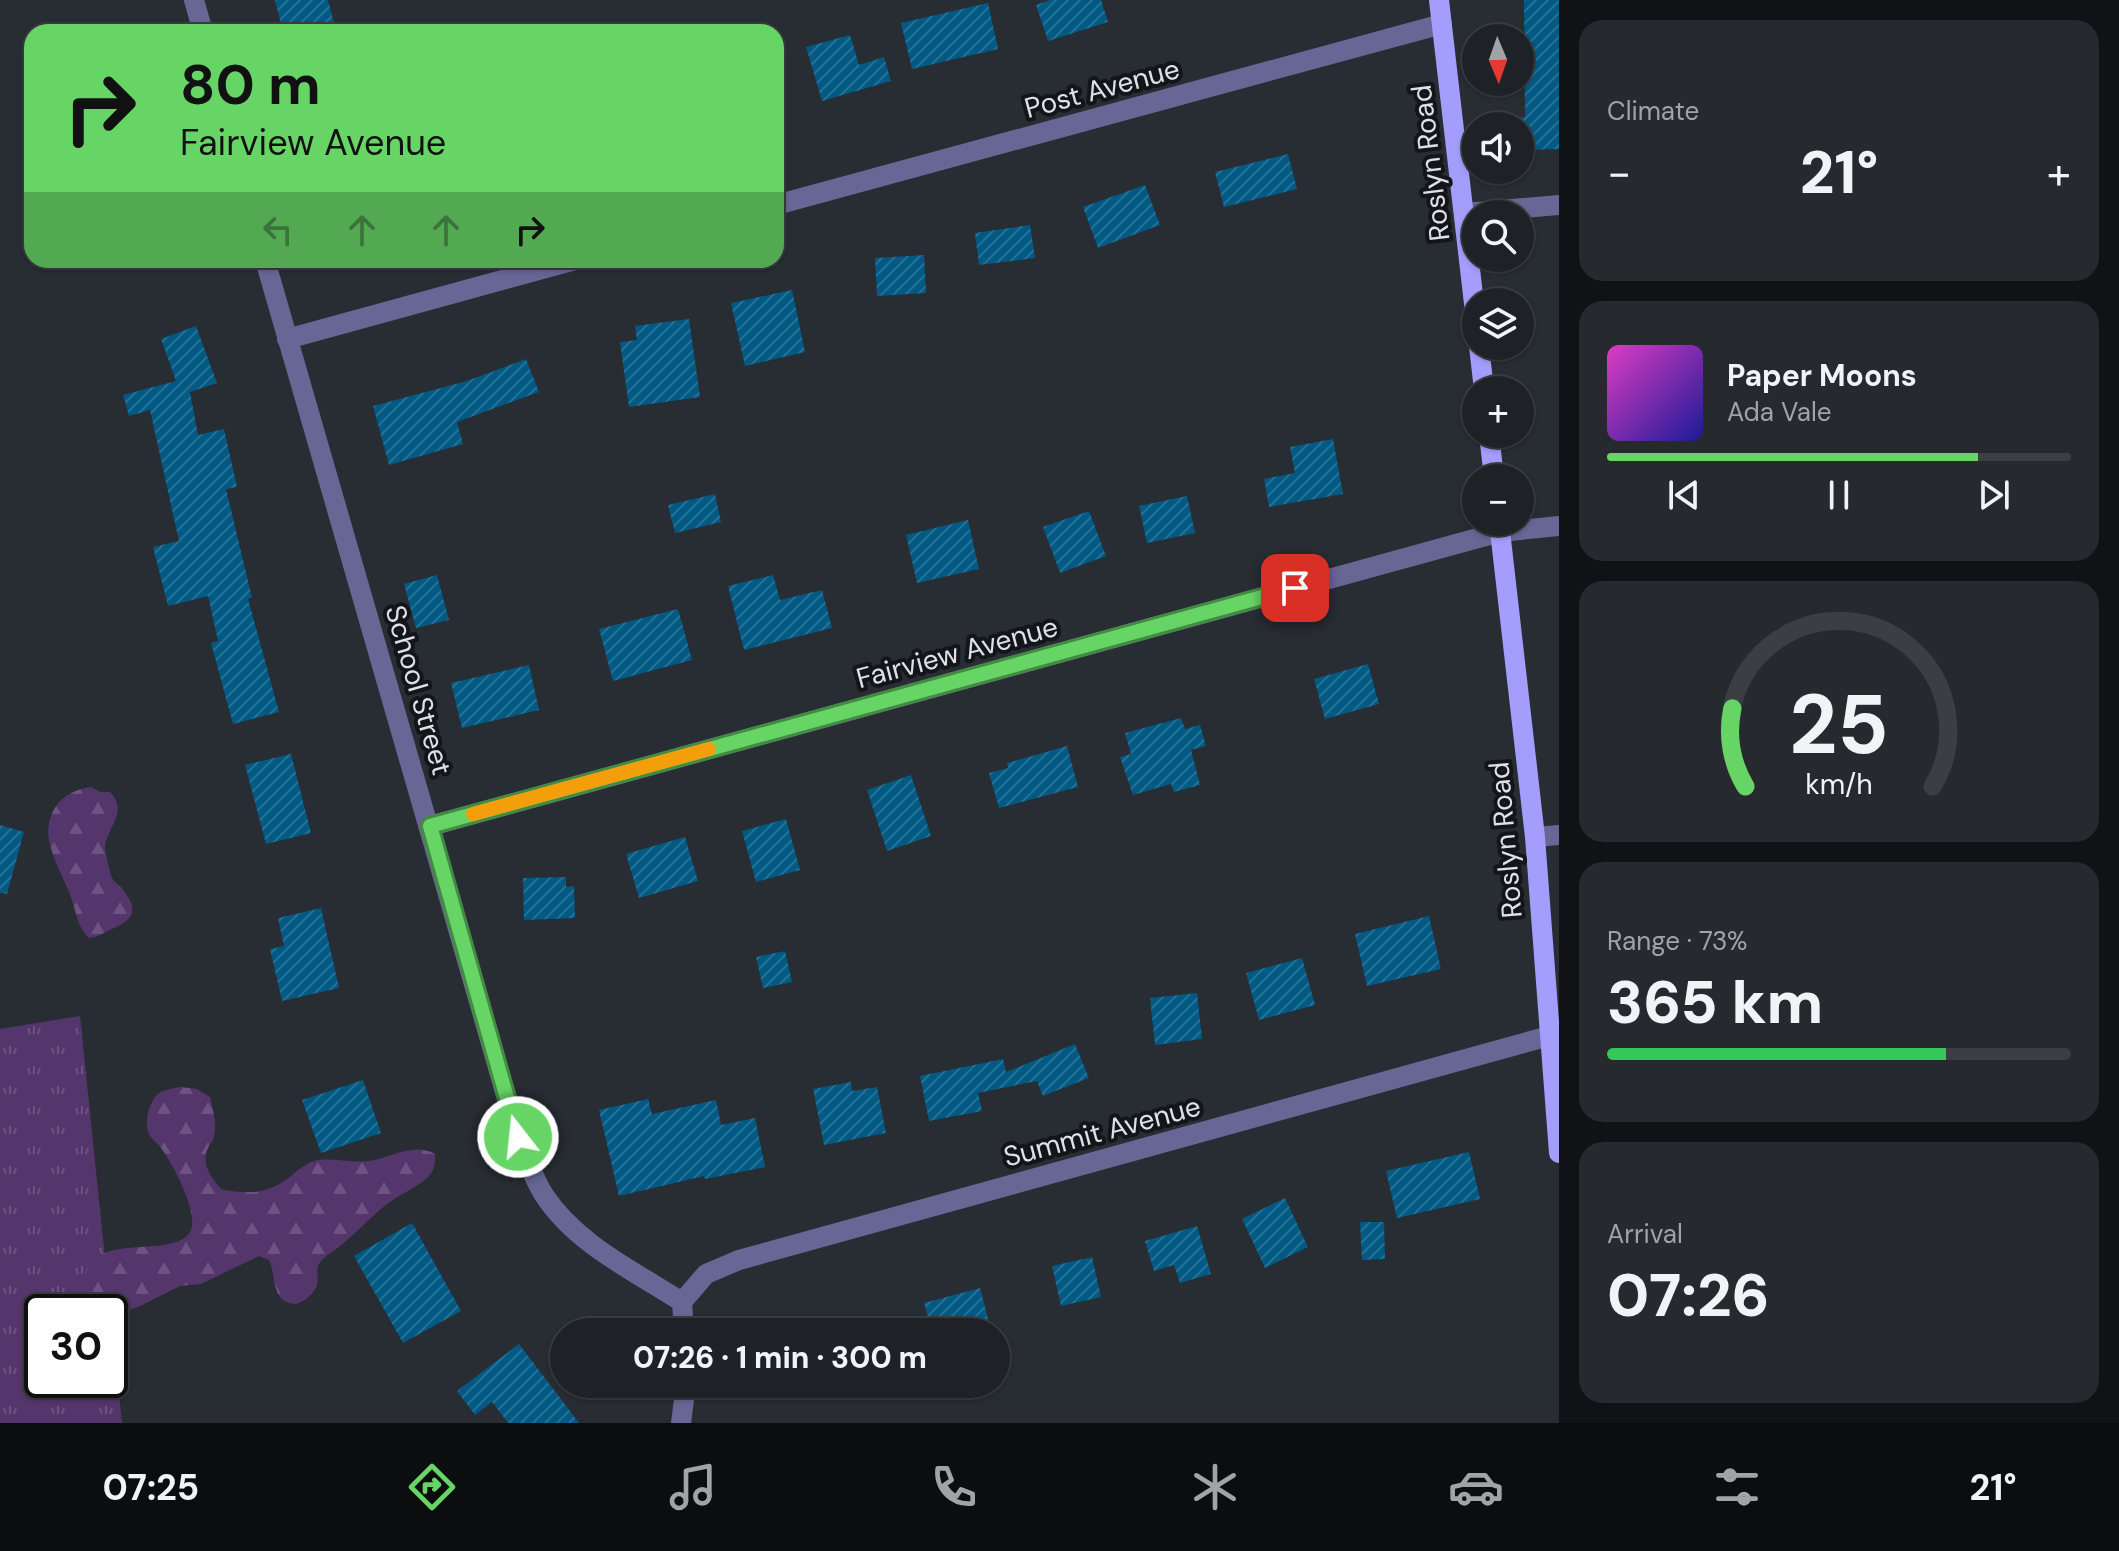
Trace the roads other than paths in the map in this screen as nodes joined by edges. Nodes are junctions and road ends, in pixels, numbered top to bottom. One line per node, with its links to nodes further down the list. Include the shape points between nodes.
1 (194, 0): 3 (street)
2 (1439, 0): 4 (main road, Roslyn Road)
3 (201, 24)
4 (1442, 24): 5 (main road, Roslyn Road); 6 (street, Post Avenue)
5 (1462, 200)
6 (784, 203)
7 (1559, 205): 8 (street)
8 (1534, 207)
9 (267, 268): 11 (street, School Street)
10 (546, 268): 11 (street)
11 (287, 339): 16 (street, School Street)
12 (1534, 526): 13 (street, Fairview Avenue)
13 (1559, 526)
14 (1467, 536): 16 (street, Fairview Avenue)
15 (1500, 536): 18 (main road, Roslyn Road)
16 (430, 826): 21 (street, School Street, via 518,1137 542,1192 585,1239)
17 (1559, 835): 18 (street)
18 (1535, 837): 19 (main road, Roslyn Road)
19 (1549, 1036): 20 (main road, Roslyn Road); 21 (street, Summit Avenue, via 739,1260 706,1274)
20 (1559, 1151)
21 (682, 1302): 22 (street)
22 (683, 1318)
23 (684, 1398): 24 (street)
24 (681, 1423)

